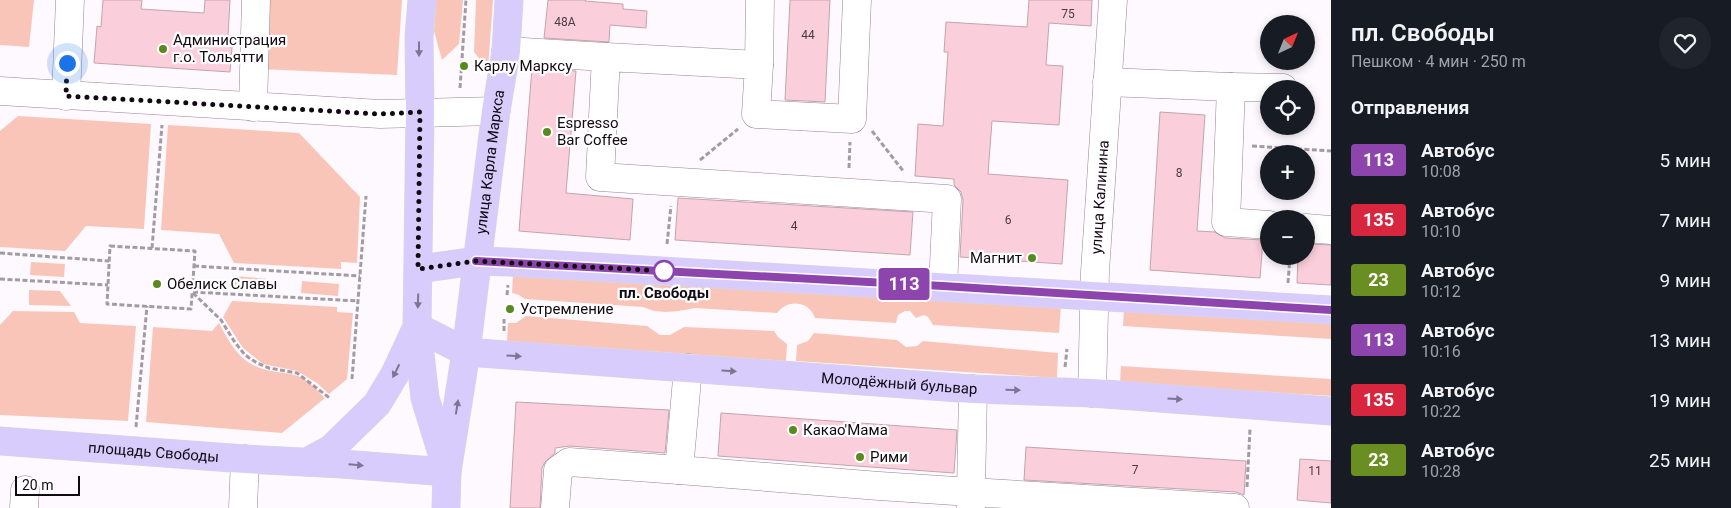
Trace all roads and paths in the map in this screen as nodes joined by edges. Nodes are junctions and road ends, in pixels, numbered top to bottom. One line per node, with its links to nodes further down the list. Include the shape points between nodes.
1 (70, 0): 17 (street)
2 (256, 0): 18 (street)
3 (422, 0): 20 (main road, улица Карла Маркса, one-way to 20)
4 (466, 0): 14 (path)
5 (509, 0): 9 (main road, улица Карла Маркса)
6 (760, 0): 11 (street)
7 (857, 0): 21 (street)
8 (1113, 0): 12 (street, улица Калинина)
9 (506, 51): 10 (street); 19 (main road, улица Карла Маркса)
10 (606, 57): 11 (street); 26 (street, via 600,177)
11 (759, 65): 22 (street)
12 (1107, 82): 13 (street); 47 (street, улица Калинина)
13 (1231, 87): 15 (street); 24 (street)
14 (460, 88)
15 (1260, 88)
16 (0, 92): 17 (street)
17 (66, 96): 18 (street)
18 (253, 107): 20 (street, via 380,114)
19 (496, 111): 20 (street); 37 (main road, улица Карла Маркса)
20 (420, 112): 40 (main road, улица Карла Маркса)
21 (852, 113): 22 (street); 27 (path); 29 (path)
22 (756, 114): 26 (path)
23 (163, 119): 34 (path)
24 (1229, 145): 25 (path); 30 (street, via 1226,222)
25 (1331, 152)
26 (673, 182): 27 (street); 33 (path)
27 (847, 193): 29 (street)
28 (366, 196): 41 (path)
29 (925, 198): 44 (street, via 947,199)
30 (1260, 224)
31 (1315, 229): 32 (street)
32 (1331, 230)
33 (667, 244)
34 (152, 248): 36 (path, via 110,246); 39 (path, via 195,251)
35 (0, 253): 36 (path)
36 (109, 261): 43 (path)
37 (476, 261): 40 (main road); 44 (main road); 52 (main road, улица Карла Маркса)
38 (1289, 265): 45 (path)
39 (194, 266): 41 (path); 46 (path)
40 (418, 269): 51 (main road, улица Карла Маркса, one-way to 51)
41 (360, 276): 48 (path)
42 (0, 278): 43 (path)
43 (108, 285): 49 (path, via 107,304)
44 (943, 286): 47 (main road)
45 (1287, 286)
46 (192, 292): 48 (path); 49 (path, via 191,309); 57 (path, via 221,320 245,355 256,364 298,373)
47 (1094, 296): 50 (main road); 56 (street, улица Калинина)
48 (358, 301): 54 (path)
49 (147, 306): 60 (path)
50 (1331, 310)
51 (417, 327): 52 (main road); 63 (main road, one-way to 63, via 395,374 376,404 331,449); 65 (main road, улица Карла Маркса, via 425,398)
52 (466, 352): 53 (main road, Молодёжный бульвар, one-way to 53); 65 (main road, улица Карла Маркса, one-way to 52)
53 (688, 368): 55 (main road, Молодёжный бульвар, one-way to 55); 64 (street)
54 (352, 378)
55 (973, 389): 56 (main road, Молодёжный бульвар, one-way to 56); 68 (street)
56 (1092, 393): 58 (main road, Молодёжный бульвар, one-way to 58)
57 (331, 399)
58 (1331, 410)
59 (1250, 426): 67 (path)
60 (136, 428)
61 (0, 442): 62 (main road, площадь Свободы)
62 (245, 459): 63 (main road, площадь Свободы); 69 (street)
63 (307, 462): 65 (main road, площадь Свободы, one-way to 65)
64 (679, 470): 66 (street); 71 (street, via 569,462 558,470)
65 (447, 472): 70 (main road, улица Карла Маркса)
66 (878, 497): 68 (street)
67 (1241, 498): 68 (street)
68 (971, 500)
69 (243, 508)
70 (446, 508)
71 (556, 508)

